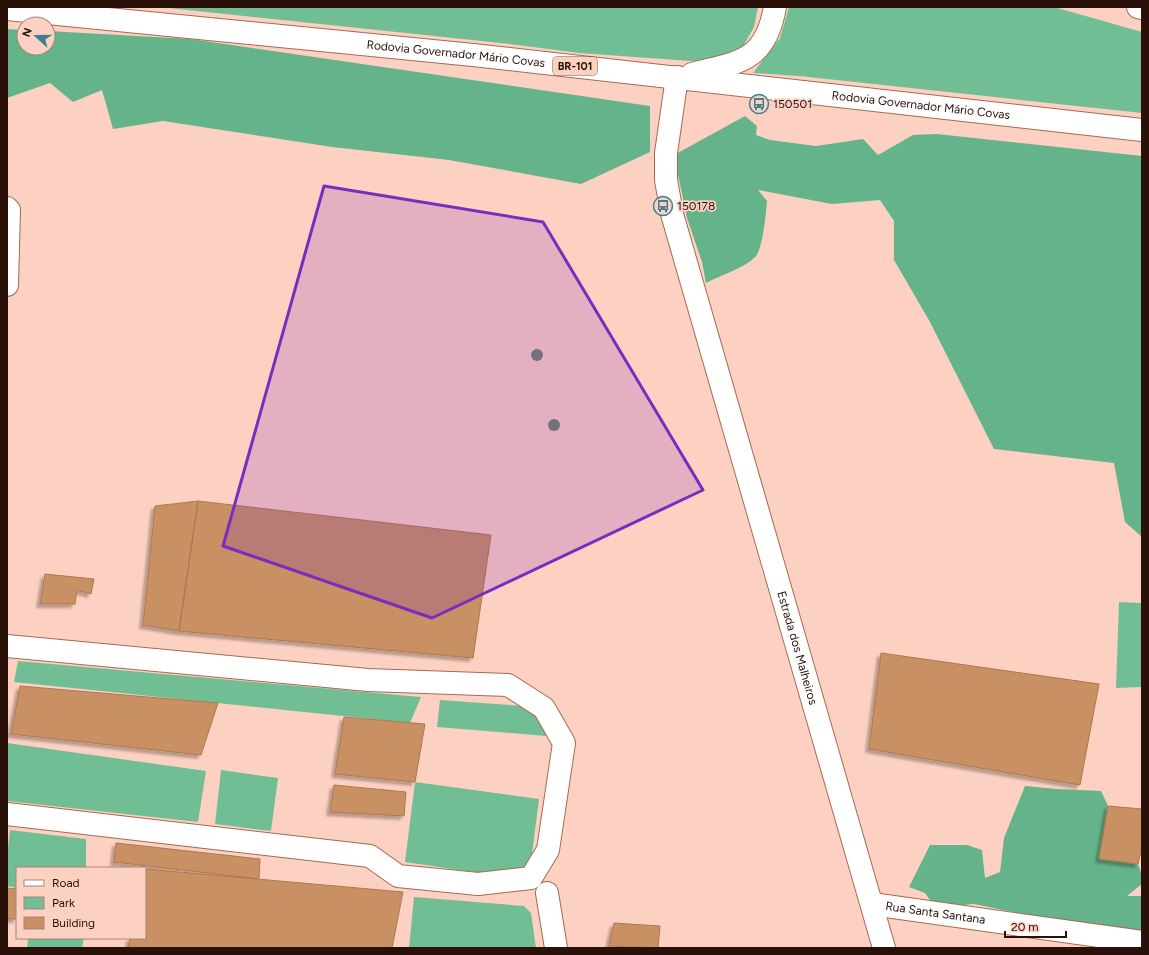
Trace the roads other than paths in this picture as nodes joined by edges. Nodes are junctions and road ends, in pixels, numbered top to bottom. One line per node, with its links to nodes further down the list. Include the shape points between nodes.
1 (774, 7): 5 (main road, via 766,34 748,58 735,64)
2 (1138, 7): 3 (main road)
3 (1142, 8)
4 (7, 9): 5 (main road, Rodovia Governador Mário Covas / BR-101)
5 (677, 77): 6 (main road, Rodovia Governador Mário Covas / BR-101); 12 (main road, Estrada dos Malheiros, via 666,153 666,180 672,214)
6 (1142, 130)
7 (7, 208): 8 (main road)
8 (7, 285)
9 (7, 646): 10 (main road, via 368,680 508,685 544,708 564,743 548,850 531,878 478,884 398,876 370,856)
10 (7, 814)
11 (547, 893): 14 (main road)
12 (872, 904): 13 (main road, Rua Santa Santana); 15 (main road, Estrada dos Malheiros)
13 (1142, 942)
14 (556, 948)
15 (884, 948)

